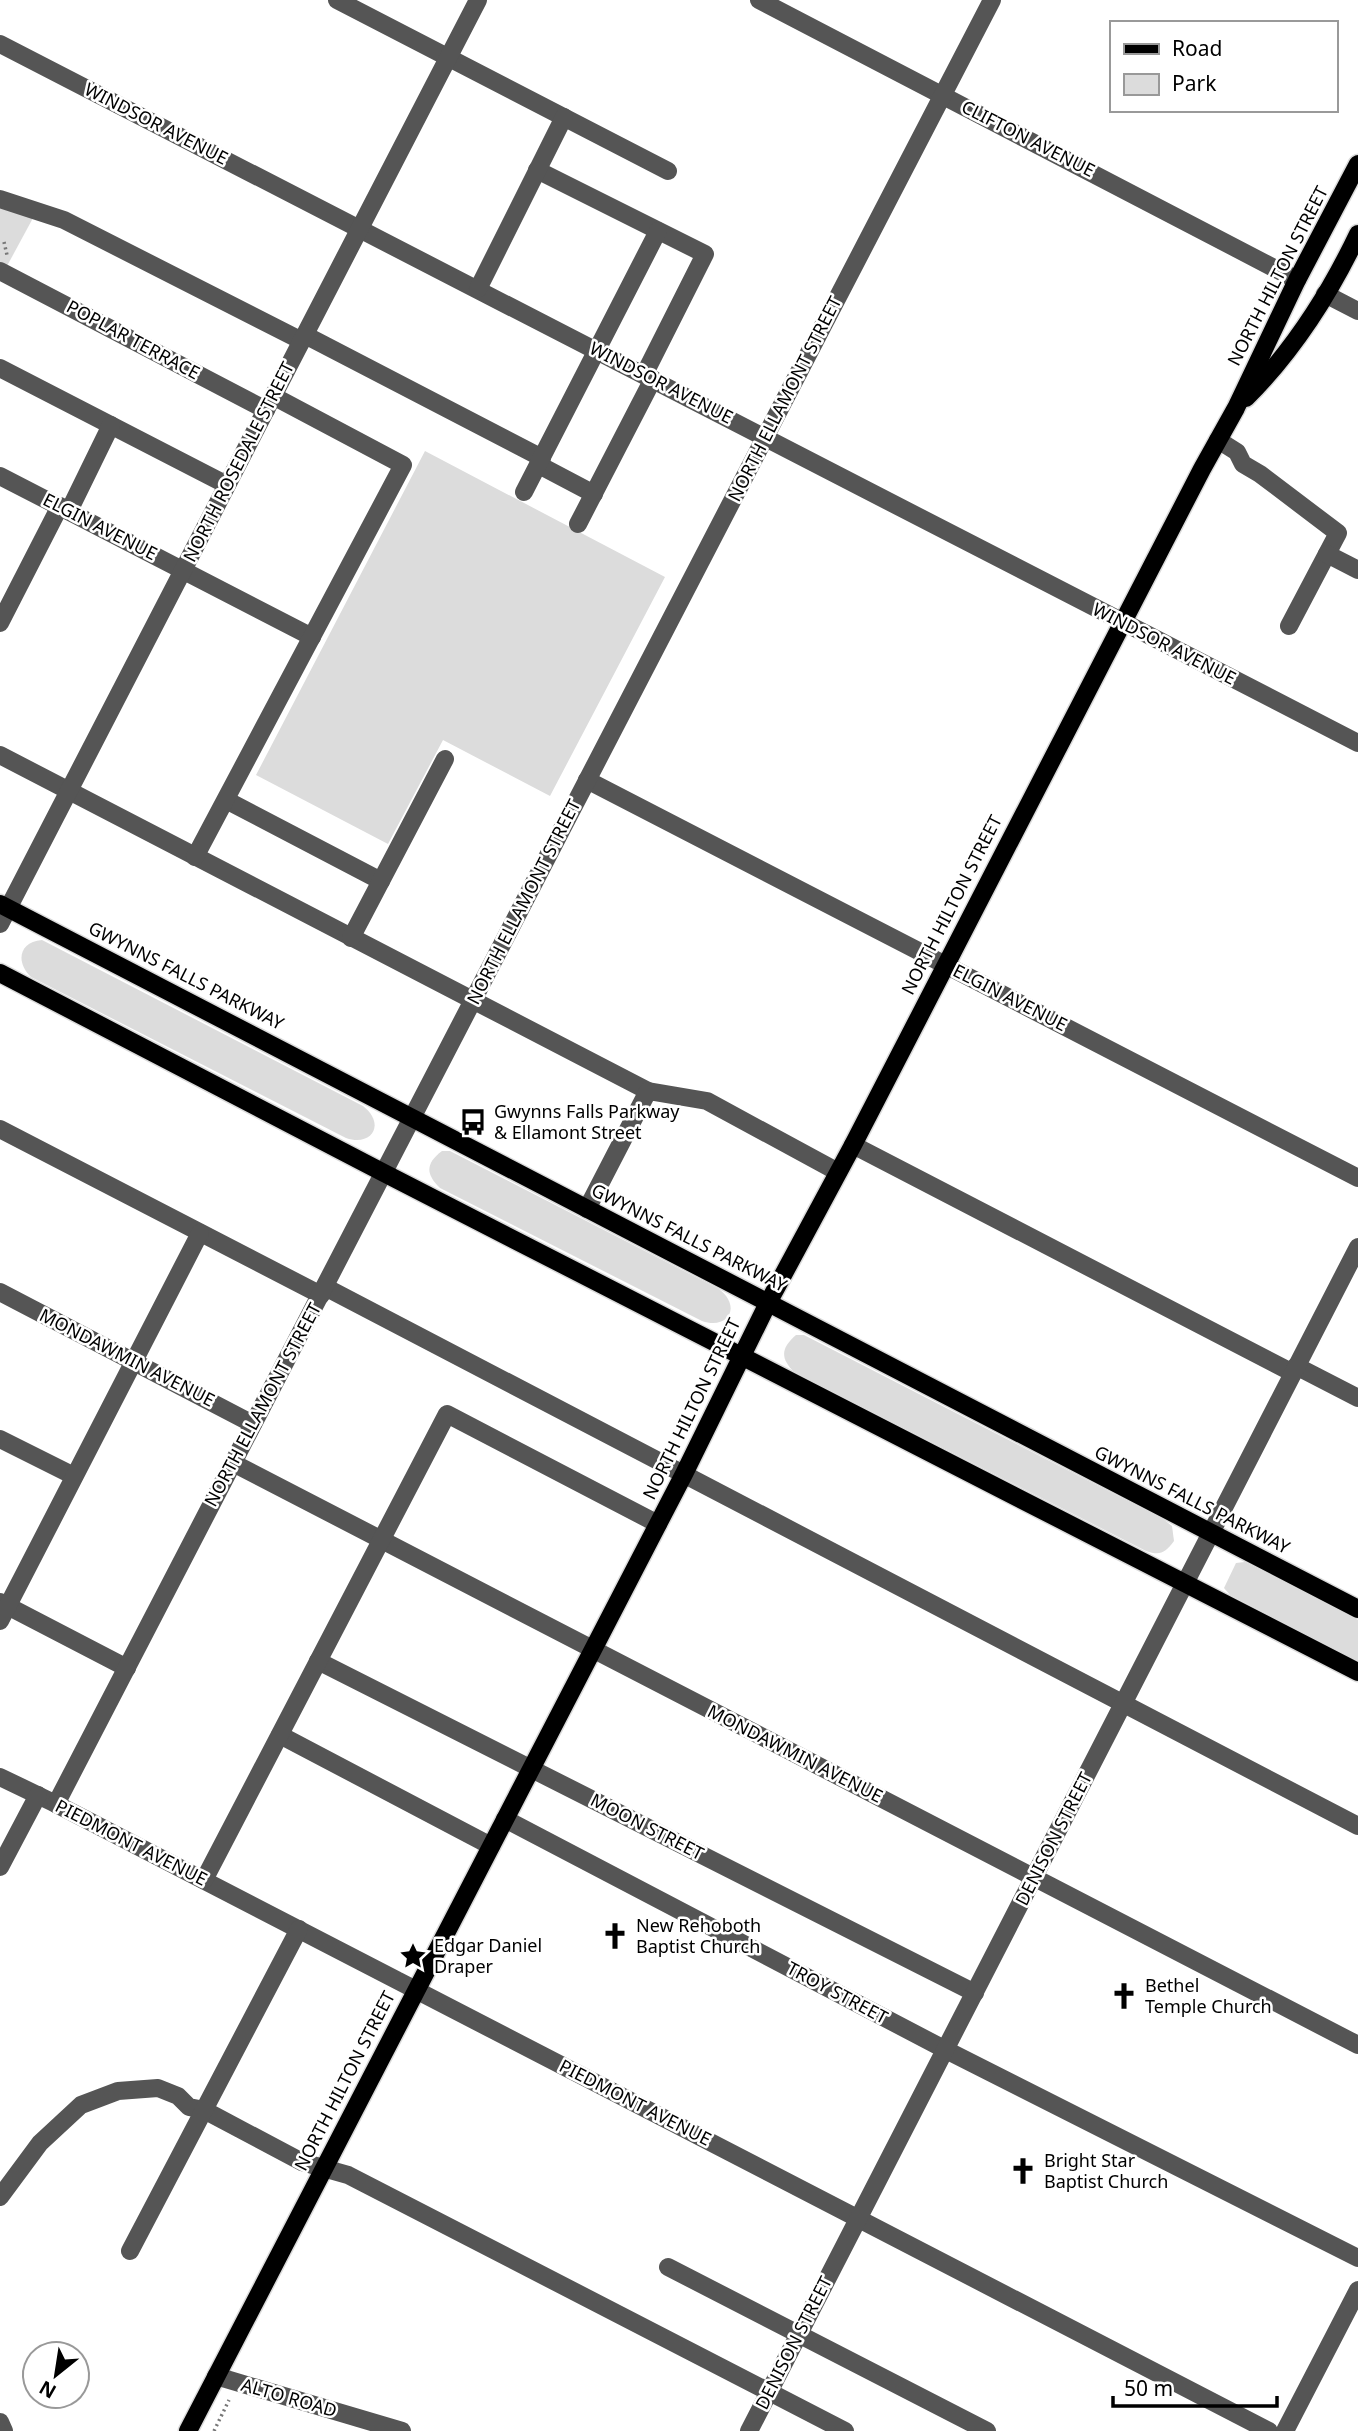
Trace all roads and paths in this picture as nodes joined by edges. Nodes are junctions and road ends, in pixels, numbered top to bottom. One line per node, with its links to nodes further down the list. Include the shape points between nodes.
1 (337, 0): 6 (street)
2 (478, 0): 6 (street, NORTH ROSEDALE STREET)
3 (759, 0): 7 (street, CLIFTON AVENUE)
4 (992, 0): 7 (street, NORTH ELLAMONT STREET)
5 (0, 44): 13 (street, WINDSOR AVENUE)
6 (448, 57): 8 (street); 13 (street, NORTH ROSEDALE STREET)
7 (943, 95): 17 (street, CLIFTON AVENUE); 28 (street, NORTH ELLAMONT STREET)
8 (564, 117): 10 (street); 11 (street)
9 (1358, 164): 17 (main road, NORTH HILTON STREET)
10 (537, 170): 14 (street); 18 (street)
11 (668, 171)
12 (0, 199): 21 (street, via 64,220)
13 (360, 229): 18 (street, WINDSOR AVENUE); 21 (street, NORTH ROSEDALE STREET)
14 (658, 231): 22 (street); 24 (street, via 705,254)
15 (1358, 234): 19 (main road, NORTH HILTON STREET)
16 (0, 271): 25 (street, POPLAR TERRACE)
17 (1297, 280): 26 (main road, NORTH HILTON STREET)
18 (478, 289): 22 (street, WINDSOR AVENUE)
19 (1325, 295): 20 (street); 26 (main road, NORTH HILTON STREET, via 1270,373)
20 (1358, 311)
21 (303, 338): 25 (street, NORTH ROSEDALE STREET); 30 (street)
22 (598, 351): 24 (street, WINDSOR AVENUE); 30 (street)
23 (0, 368): 27 (street)
24 (649, 377): 28 (street, WINDSOR AVENUE); 34 (street)
25 (270, 403): 32 (street, NORTH ROSEDALE STREET); 43 (street, POPLAR TERRACE, via 404,465)
26 (1236, 408): 29 (main road, NORTH HILTON STREET)
27 (111, 425): 32 (street); 35 (street)
28 (766, 437): 41 (street, WINDSOR AVENUE); 47 (street, NORTH ELLAMONT STREET)
29 (1218, 440): 37 (street, via 1237,452 1243,464 1338,533); 41 (main road, NORTH HILTON STREET)
30 (540, 462): 33 (street); 34 (street)
31 (0, 476): 35 (street, ELGIN AVENUE)
32 (227, 485): 38 (street, NORTH ROSEDALE STREET)
33 (524, 492)
34 (594, 494): 36 (street)
35 (64, 509): 38 (street, ELGIN AVENUE); 40 (street)
36 (578, 524)
37 (1327, 554): 39 (street); 42 (street)
38 (183, 570): 43 (street, ELGIN AVENUE); 48 (street, NORTH ROSEDALE STREET)
39 (1358, 570)
40 (0, 622)
41 (1122, 622): 44 (street, WINDSOR AVENUE); 54 (main road, NORTH HILTON STREET)
42 (1289, 626)
43 (313, 637): 49 (street)
44 (1358, 743)
45 (0, 755): 48 (street)
46 (445, 759): 51 (street)
47 (587, 780): 54 (street, ELGIN AVENUE); 56 (street, NORTH ELLAMONT STREET)
48 (69, 791): 50 (street); 52 (street, NORTH ROSEDALE STREET)
49 (226, 800): 50 (street); 51 (street)
50 (195, 857): 53 (street)
51 (382, 881): 53 (street)
52 (3, 912): 58 (main road, GWYNNS FALLS PARKWAY)
53 (351, 938): 56 (street)
54 (945, 965): 60 (main road, NORTH HILTON STREET); 63 (street, ELGIN AVENUE)
55 (0, 973): 61 (main road)
56 (473, 1001): 57 (street); 58 (street, NORTH ELLAMONT STREET)
57 (648, 1091): 62 (street, via 706,1101); 64 (street)
58 (412, 1117): 61 (street, NORTH ELLAMONT STREET); 64 (main road, GWYNNS FALLS PARKWAY)
59 (0, 1129): 65 (street)
60 (853, 1145): 62 (main road, NORTH HILTON STREET); 72 (street)
61 (384, 1172): 67 (street, NORTH ELLAMONT STREET); 70 (main road)
62 (838, 1172): 69 (main road, NORTH HILTON STREET)
63 (1358, 1178)
64 (587, 1209): 69 (main road, GWYNNS FALLS PARKWAY)
65 (200, 1233): 67 (street); 71 (street)
66 (1358, 1247): 72 (street, DENISON STREET)
67 (323, 1291): 74 (street, NORTH ELLAMONT STREET); 77 (street)
68 (0, 1292): 71 (street, MONDAWMIN AVENUE)
69 (768, 1303): 70 (main road, NORTH HILTON STREET); 80 (main road, GWYNNS FALLS PARKWAY)
70 (741, 1357): 77 (main road, NORTH HILTON STREET); 82 (main road)
71 (134, 1362): 74 (street, MONDAWMIN AVENUE); 78 (street)
72 (1294, 1369): 73 (street); 80 (street, DENISON STREET)
73 (1358, 1398)
74 (254, 1424): 76 (street, NORTH ELLAMONT STREET)
75 (0, 1439): 78 (street)
76 (233, 1463): 81 (street, MONDAWMIN AVENUE); 87 (street, NORTH ELLAMONT STREET)
77 (684, 1475): 79 (main road, NORTH HILTON STREET); 89 (street)
78 (74, 1476): 84 (street)
79 (658, 1524): 81 (street, via 447,1414); 85 (main road, NORTH HILTON STREET)
80 (1211, 1534): 82 (street, DENISON STREET); 83 (main road, GWYNNS FALLS PARKWAY)
81 (382, 1540): 85 (street, MONDAWMIN AVENUE); 86 (street)
82 (1186, 1583): 88 (main road); 89 (street, DENISON STREET)
83 (1358, 1609)
84 (3, 1610): 87 (street)
85 (592, 1649): 91 (main road, NORTH HILTON STREET); 99 (street, MONDAWMIN AVENUE)
86 (318, 1661): 90 (street); 91 (street, MOON STREET)
87 (127, 1668): 94 (street, NORTH ELLAMONT STREET)
88 (1358, 1672)
89 (1124, 1704): 96 (street); 99 (street, DENISON STREET)
90 (280, 1735): 97 (street); 100 (street)
91 (531, 1768): 95 (main road, NORTH HILTON STREET); 103 (street, MOON STREET)
92 (0, 1777): 93 (street, PIEDMONT AVENUE)
93 (38, 1795): 94 (street, PIEDMONT AVENUE); 98 (street)
94 (56, 1804): 100 (street, PIEDMONT AVENUE)
95 (505, 1819): 97 (main road, NORTH HILTON STREET); 105 (street, TROY STREET)
96 (1358, 1826)
97 (491, 1846): 102 (main road, NORTH HILTON STREET)
98 (0, 1867)
99 (1034, 1877): 103 (street, DENISON STREET); 104 (street, MONDAWMIN AVENUE)
100 (204, 1880): 101 (street, PIEDMONT AVENUE)
101 (299, 1929): 102 (street, PIEDMONT AVENUE); 106 (street)
102 (416, 1990): 107 (main road, NORTH HILTON STREET); 109 (street, PIEDMONT AVENUE)
103 (975, 1993): 105 (street, DENISON STREET)
104 (1358, 2045)
105 (946, 2050): 109 (street, DENISON STREET); 111 (street, TROY STREET)
106 (204, 2110): 107 (street, via 302,2162); 108 (street, via 189,2107 169,2091 147,2087 118,2091 81,2105 40,2143); 110 (street)
107 (324, 2167): 115 (main road, NORTH HILTON STREET); 116 (street, via 348,2175)
108 (0, 2197)
109 (859, 2219): 114 (street, DENISON STREET); 126 (street, PIEDMONT AVENUE)
110 (130, 2251)
111 (1358, 2258)
112 (668, 2267): 114 (street)
113 (1358, 2290): 127 (street)
114 (799, 2334): 116 (street, DENISON STREET); 125 (street)
115 (216, 2376): 120 (main road, NORTH HILTON STREET); 122 (street, ALTO ROAD)
116 (769, 2391): 123 (street, DENISON STREET); 124 (street)
117 (230, 2399): 121 (path)
118 (0, 2422): 119 (street)
119 (4, 2431)
120 (188, 2431)
121 (214, 2431)
122 (402, 2431)
123 (749, 2431)
124 (845, 2431)
125 (987, 2431)
126 (1269, 2431)
127 (1285, 2431)

